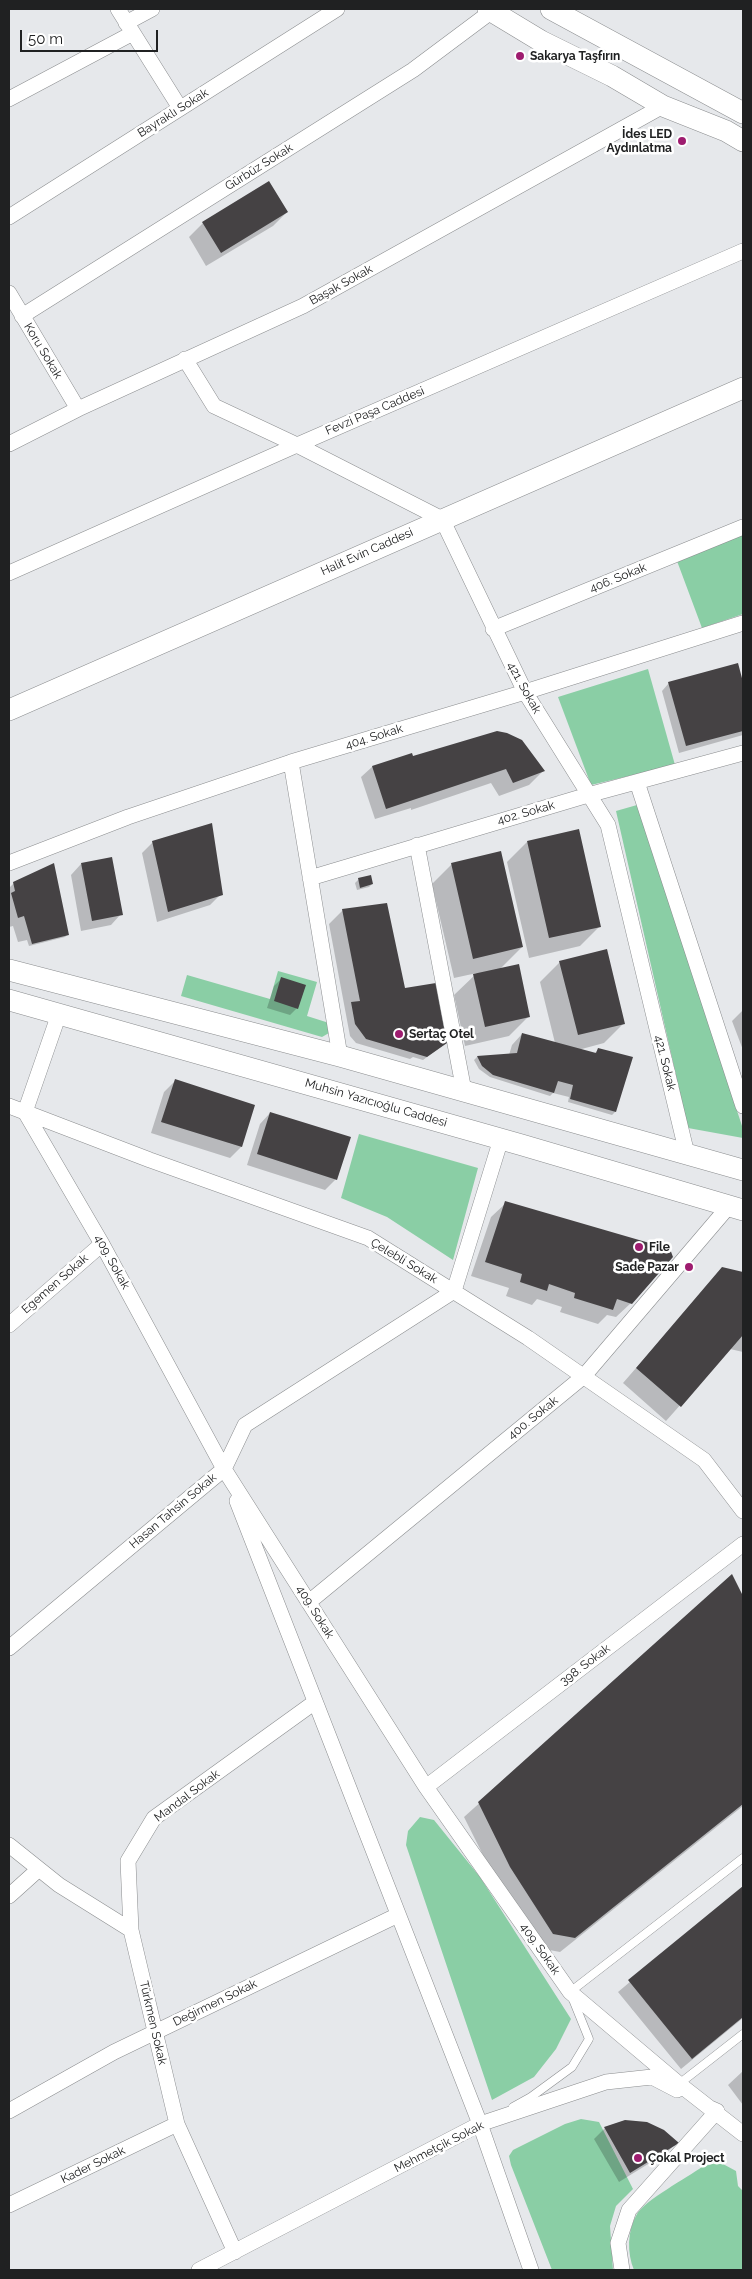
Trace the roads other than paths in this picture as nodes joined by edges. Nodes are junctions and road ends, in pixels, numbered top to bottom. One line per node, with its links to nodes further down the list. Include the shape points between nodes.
1 (118, 9): 6 (street)
2 (152, 9): 6 (street)
3 (337, 9): 9 (street, Bayraklı Sokak)
4 (551, 9): 10 (main road)
5 (490, 10): 8 (main road); 15 (street, Gürbüz Sokak, via 413,70)
6 (129, 28): 7 (street); 9 (street)
7 (9, 99)
8 (663, 106): 11 (main road); 16 (street, Başak Sokak, via 303,306)
9 (180, 108): 12 (street, Bayraklı Sokak)
10 (743, 113)
11 (743, 141)
12 (9, 217)
13 (743, 251): 20 (street, Fevzi Paşa Caddesi)
14 (9, 293): 15 (street, Koru Sokak)
15 (22, 316): 18 (street, Koru Sokak)
16 (185, 359): 18 (street, Başak Sokak); 20 (street, via 214,406)
17 (737, 390): 21 (main road, Halit Evin Caddesi)
18 (78, 409): 19 (street, Başak Sokak)
19 (9, 444)
20 (297, 445): 21 (street); 23 (street, Fevzi Paşa Caddesi)
21 (442, 519): 25 (street, 421. Sokak); 27 (main road, Halit Evin Caddesi)
22 (743, 527): 25 (street, 406. Sokak)
23 (9, 573)
24 (743, 623): 26 (street, 404. Sokak)
25 (493, 629): 26 (street, 421. Sokak)
26 (525, 692): 29 (street, 404. Sokak); 31 (street, 421. Sokak)
27 (9, 710)
28 (743, 753): 30 (street, 402. Sokak)
29 (291, 762): 33 (street, 404. Sokak, via 128,817); 34 (street)
30 (637, 782): 31 (street, 402. Sokak); 41 (street)
31 (588, 795): 32 (street, 402. Sokak); 44 (street, 421. Sokak, via 608,825)
32 (417, 845): 34 (street, 402. Sokak); 39 (street)
33 (9, 863)
34 (310, 878): 38 (street)
35 (9, 970): 38 (main road)
36 (9, 1000): 37 (main road, Muhsin Yazıcıoğlu Caddesi)
37 (59, 1014): 42 (street); 43 (main road, Muhsin Yazıcıoğlu Caddesi)
38 (340, 1056): 39 (main road)
39 (464, 1091): 44 (main road)
40 (9, 1106): 42 (street, Çelebli Sokak)
41 (743, 1106)
42 (26, 1112): 47 (street, 409. Sokak); 48 (street, Çelebli Sokak, via 368,1238)
43 (502, 1139): 46 (main road, Muhsin Yazıcıoğlu Caddesi); 48 (street)
44 (687, 1154): 45 (main road)
45 (743, 1170)
46 (736, 1208): 50 (street, 400. Sokak)
47 (102, 1244): 49 (street, Egemen Sokak); 51 (street, 409. Sokak)
48 (454, 1291): 50 (street, Çelebli Sokak); 51 (street, Hasan Tahsin Sokak, via 245,1425)
49 (9, 1325)
50 (584, 1376): 52 (street, Çelebli Sokak, via 704,1460); 54 (street, 400. Sokak)
51 (224, 1469): 54 (street, 409. Sokak); 55 (street, Hasan Tahsin Sokak); 56 (street)
52 (743, 1511)
53 (743, 1544): 57 (street, 398. Sokak)
54 (309, 1602): 57 (street, 409. Sokak)
55 (9, 1648)
56 (315, 1702): 62 (street); 63 (street, Mandal Sokak, via 154,1818 128,1861)
57 (426, 1787): 64 (street, 409. Sokak)
58 (9, 1845): 60 (street)
59 (743, 1858): 64 (lane)
60 (40, 1869): 61 (street); 63 (street, via 59,1885)
61 (9, 1896)
62 (398, 1915): 65 (street, Değirmen Sokak); 71 (street)
63 (131, 1930): 65 (street, Türkmen Sokak)
64 (570, 1992): 67 (street, 409. Sokak); 71 (lane, via 590,2040 572,2067 531,2097)
65 (155, 2033): 68 (street, Değirmen Sokak, via 114,2052); 70 (street, Türkmen Sokak)
66 (743, 2034): 67 (lane)
67 (679, 2084): 69 (street, 409. Sokak)
68 (9, 2111)
69 (717, 2111): 71 (street, Mehmetçik Sokak, via 652,2077 606,2082); 72 (street, 409. Sokak); 77 (street, via 629,2210 618,2243)
70 (176, 2124): 73 (street, Kader Sokak); 74 (street, Türkmen Sokak)
71 (480, 2124): 74 (street, Mehmetçik Sokak); 76 (street)
72 (743, 2134)
73 (9, 2205)
74 (235, 2252): 75 (street, Mehmetçik Sokak)
75 (199, 2270)
76 (531, 2270)
77 (622, 2270)

